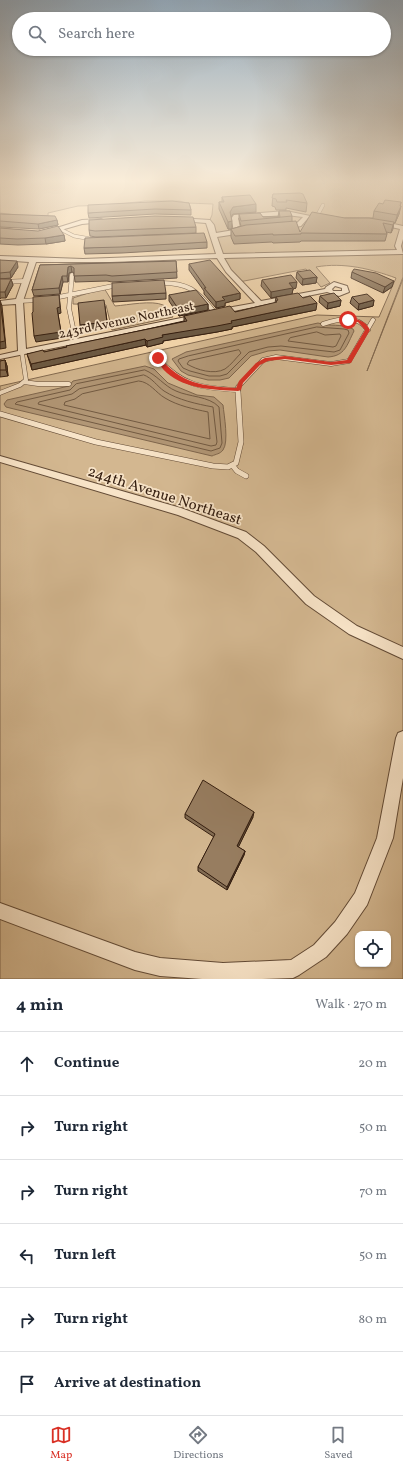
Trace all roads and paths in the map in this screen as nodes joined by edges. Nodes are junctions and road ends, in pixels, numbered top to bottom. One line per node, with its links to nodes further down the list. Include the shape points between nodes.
1 (70, 226): 9 (street)
2 (210, 226): 13 (street)
3 (236, 226): 10 (street)
4 (292, 226): 6 (street)
5 (390, 226): 8 (street)
6 (280, 227)
7 (251, 228): 10 (street)
8 (403, 228): 15 (street, via 398,246)
9 (60, 229): 11 (street); 14 (lane, via 74,236)
10 (237, 230): 13 (street)
11 (39, 233)
12 (206, 235): 13 (lane)
13 (214, 235): 16 (street)
14 (96, 240)
15 (402, 252): 16 (street)
16 (220, 256): 18 (street, via 103,261); 28 (street, via 228,271)
17 (0, 258): 18 (street)
18 (33, 260): 21 (street)
19 (72, 275): 25 (lane)
20 (0, 282): 21 (lane)
21 (25, 282): 26 (street)
22 (154, 283): 29 (lane, via 178,283 192,287)
23 (125, 285): 25 (lane, via 104,286)
24 (328, 290): 28 (street, 243rd Avenue Northeast)
25 (69, 297): 26 (lane); 33 (lane, via 68,315)
26 (19, 301): 27 (street); 34 (street)
27 (0, 303)
28 (259, 303): 29 (street, 243rd Avenue Northeast)
29 (215, 313): 33 (street, 243rd Avenue Northeast)
30 (373, 320): 32 (lane)
31 (323, 324): 32 (lane, via 354,320 363,323)
32 (368, 330): 39 (lane, via 349,361 331,364 285,358 267,359 258,364 240,382)
33 (76, 342): 34 (street, 243rd Avenue Northeast)
34 (22, 353): 35 (street, 243rd Avenue Northeast); 37 (lane, via 26,377)
35 (0, 357)
36 (158, 358): 39 (lane, via 169,372 185,381 213,389)
37 (24, 382): 38 (lane); 40 (lane)
38 (69, 384)
39 (238, 390): 43 (lane, via 241,442)
40 (0, 393)
41 (0, 414): 43 (lane, via 96,442 213,466)
42 (0, 460): 45 (street, 244th Avenue Northeast, via 181,512 242,535 260,549 310,600 353,630)
43 (233, 466): 44 (lane)
44 (246, 476)
45 (403, 653)
46 (403, 738): 47 (street, via 385,838 361,899 341,928 320,951 293,969 223,972 160,967 135,961)
47 (0, 911)

